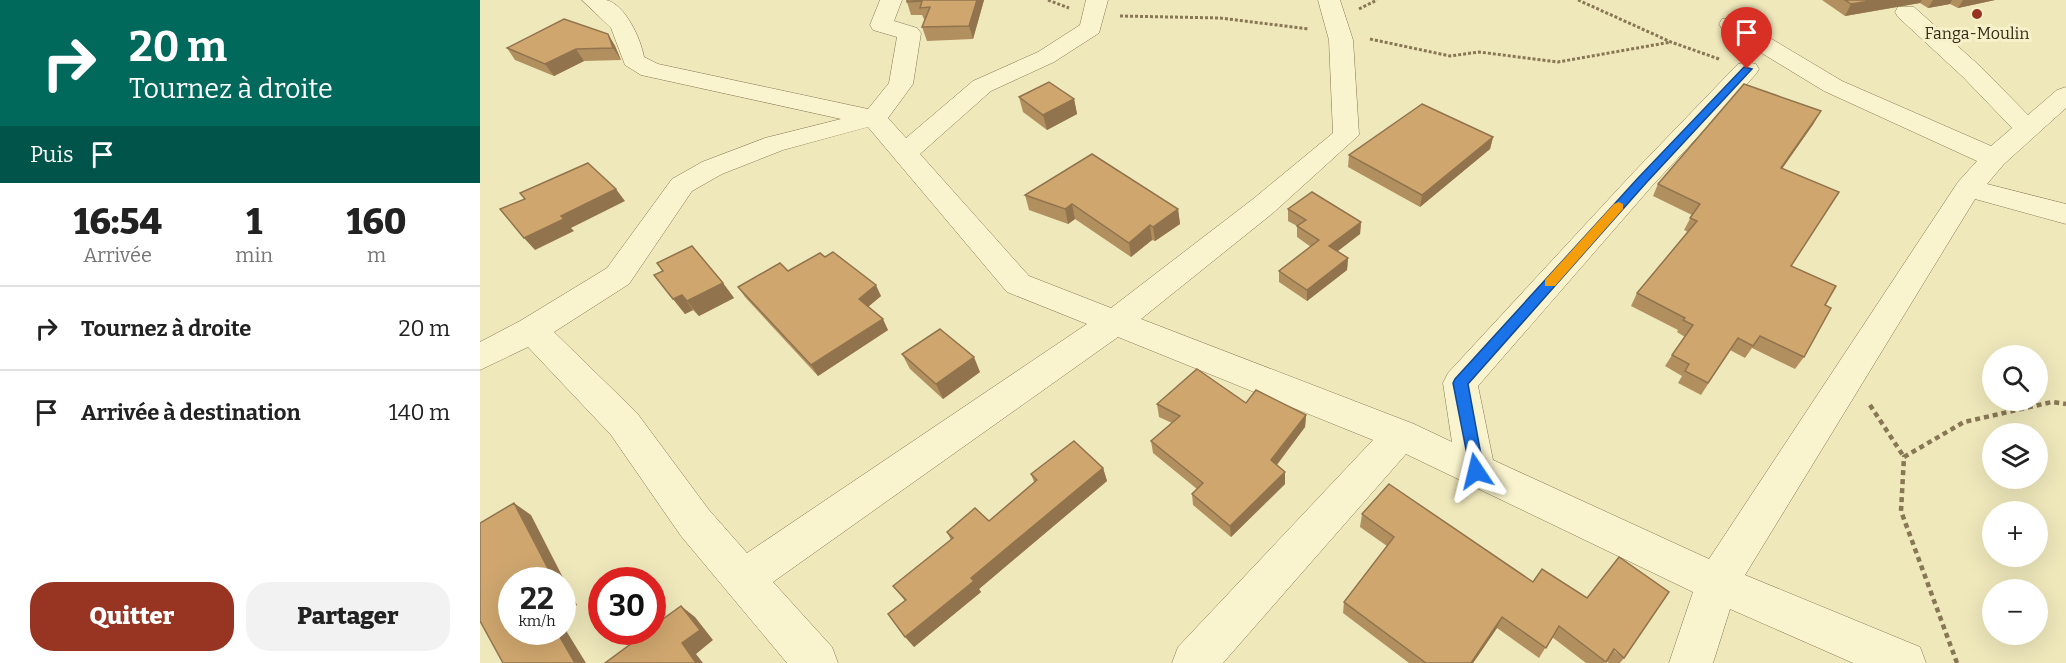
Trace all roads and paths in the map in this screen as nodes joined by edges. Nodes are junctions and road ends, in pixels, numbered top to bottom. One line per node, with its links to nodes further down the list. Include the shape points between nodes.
1 (593, 0): 10 (street, via 610,11 631,39 633,60 650,70)
2 (891, 0): 10 (street, via 881,25 909,33 908,53 901,84)
3 (1097, 0): 12 (street, via 1091,27 1046,57 982,86)
4 (1329, 0): 16 (street, via 1341,40 1346,135)
5 (1578, 0): 8 (path, via 1671,42)
6 (1906, 12): 11 (street, via 1972,72)
7 (1730, 24): 13 (street, via 1833,86)
8 (1747, 69): 23 (street, via 1460,383)
9 (2066, 95): 11 (street)
10 (874, 118): 12 (street); 17 (street, via 774,144 712,168 682,185 618,276)
11 (2026, 129): 13 (street)
12 (904, 153): 16 (street, via 1018,284)
13 (1994, 158): 14 (street)
14 (1968, 188): 15 (street); 19 (street)
15 (2066, 214)
16 (1115, 322): 21 (street); 24 (street)
17 (532, 330): 18 (street); 24 (street, via 624,424 695,523)
18 (480, 357)
19 (1850, 374): 22 (path); 25 (street)
20 (2066, 404): 22 (path, via 2052,402 1964,422)
21 (1401, 435): 23 (street); 27 (street)
22 (1904, 457): 30 (path, via 1901,511)
23 (1476, 471): 25 (street)
24 (744, 578): 26 (street)
25 (1717, 583): 28 (street); 29 (street)
26 (816, 663)
27 (1194, 663)
28 (1691, 663)
29 (1904, 663)
30 (1958, 663)

